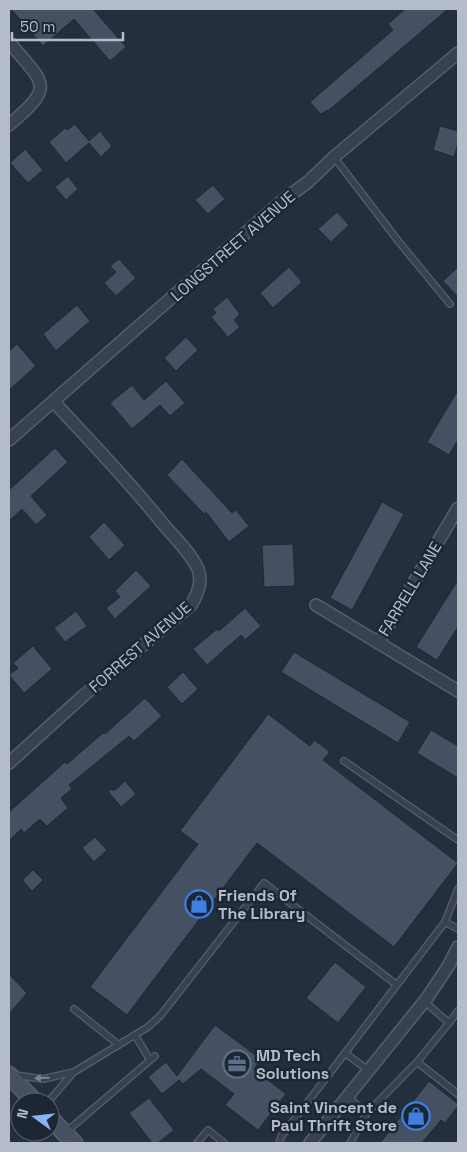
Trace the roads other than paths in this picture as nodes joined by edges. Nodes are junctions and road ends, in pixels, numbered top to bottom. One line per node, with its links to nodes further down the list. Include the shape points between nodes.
1 (9, 42): 3 (street, via 37,75 41,86 30,106)
2 (458, 53): 4 (street, LONGSTREET AVENUE)
3 (9, 125)
4 (334, 157): 5 (lane); 6 (street, LONGSTREET AVENUE)
5 (450, 304)
6 (54, 402): 7 (street, LONGSTREET AVENUE); 13 (street, FORREST AVENUE, via 141,496 188,553 198,570 200,588 191,605)
7 (9, 440)
8 (458, 508): 10 (street, FARRELL LANE)
9 (316, 605): 10 (street, FARRELL LANE)
10 (378, 643): 11 (street, FARRELL LANE)
11 (458, 691)
12 (344, 761): 14 (lane)
13 (9, 763)
14 (458, 840)
15 (458, 889): 16 (lane)
16 (445, 922): 17 (lane); 19 (lane)
17 (458, 929)
18 (458, 947): 20 (street)
19 (397, 985): 24 (lane, via 264,882 161,1015); 26 (lane)
20 (424, 1002): 23 (lane); 28 (street)
21 (74, 1009): 25 (lane)
22 (458, 1011): 23 (lane)
23 (449, 1023): 27 (lane)
24 (135, 1035): 25 (lane); 37 (lane, via 153,1058)
25 (119, 1045): 29 (lane)
26 (346, 1053): 28 (lane); 40 (lane)
27 (417, 1062): 33 (lane); 35 (lane)
28 (368, 1070): 34 (street)
29 (74, 1072): 30 (lane, one-way to 30, via 43,1079); 32 (lane)
30 (9, 1074): 31 (main road)
31 (26, 1092)
32 (57, 1092)
33 (458, 1094)
34 (348, 1097): 35 (lane); 41 (street)
35 (367, 1113): 42 (lane)
36 (60, 1129): 37 (main road)
37 (69, 1138)
38 (198, 1143): 39 (lane, via 208,1130)
39 (224, 1143)
40 (279, 1143)
41 (310, 1143)
42 (350, 1143)

